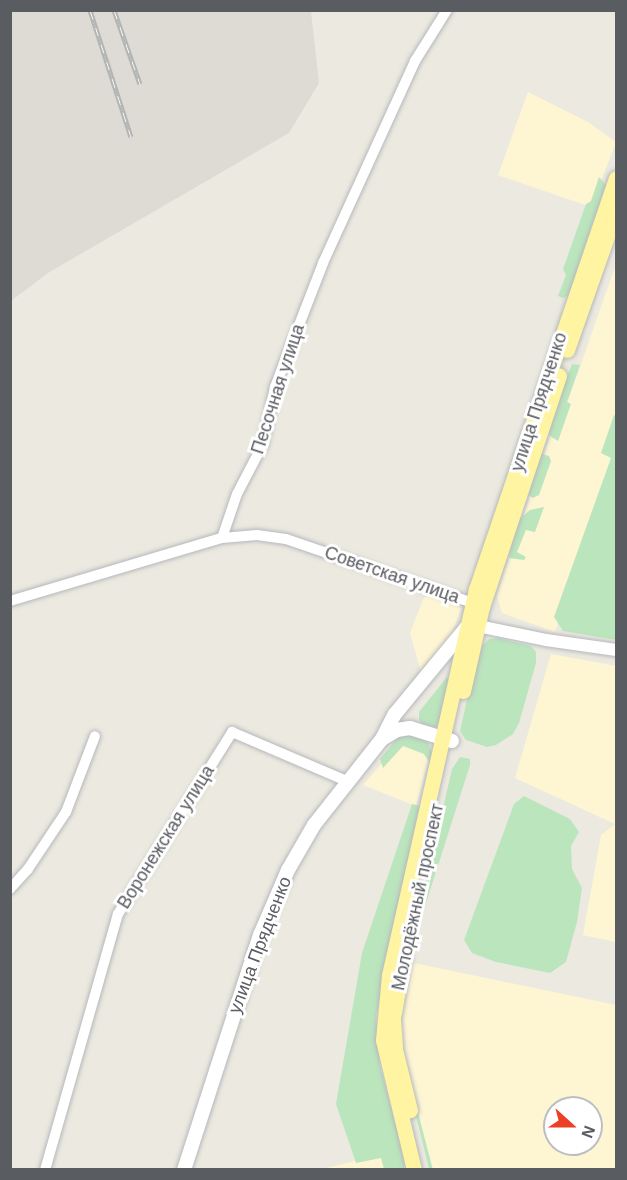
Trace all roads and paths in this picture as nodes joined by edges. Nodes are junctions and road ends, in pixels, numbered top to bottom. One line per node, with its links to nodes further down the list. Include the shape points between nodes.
1 (447, 10): 5 (street, Песочная улица, via 415,61 323,262 275,387 263,444 237,494)
2 (616, 178): 4 (main road, улица Прядченко)
3 (616, 211): 4 (main road, улица Прядченко)
4 (575, 312): 7 (main road, улица Прядченко); 8 (main road, улица Прядченко)
5 (222, 538): 6 (street); 7 (street, Советская улица, via 286,538)
6 (10, 601)
7 (473, 603): 8 (main road, улица Прядченко)
8 (472, 627): 9 (street); 11 (main road, улица Прядченко, via 395,714); 12 (main road, Молодёжный проспект)
9 (616, 650)
10 (96, 736): 14 (street, via 66,812)
11 (382, 739): 12 (main road, via 410,728); 13 (main road, улица Прядченко)
12 (447, 739): 17 (main road, Молодёжный проспект, via 389,975 383,1015 388,1066); 18 (main road, Молодёжный проспект, via 393,1018 395,1049)
13 (347, 781): 15 (street, Воронежская улица, via 232,732 118,914); 16 (main road, улица Прядченко, via 314,825 272,902)
14 (10, 890)
15 (45, 1170)
16 (184, 1170)
17 (414, 1170)
18 (425, 1170)

